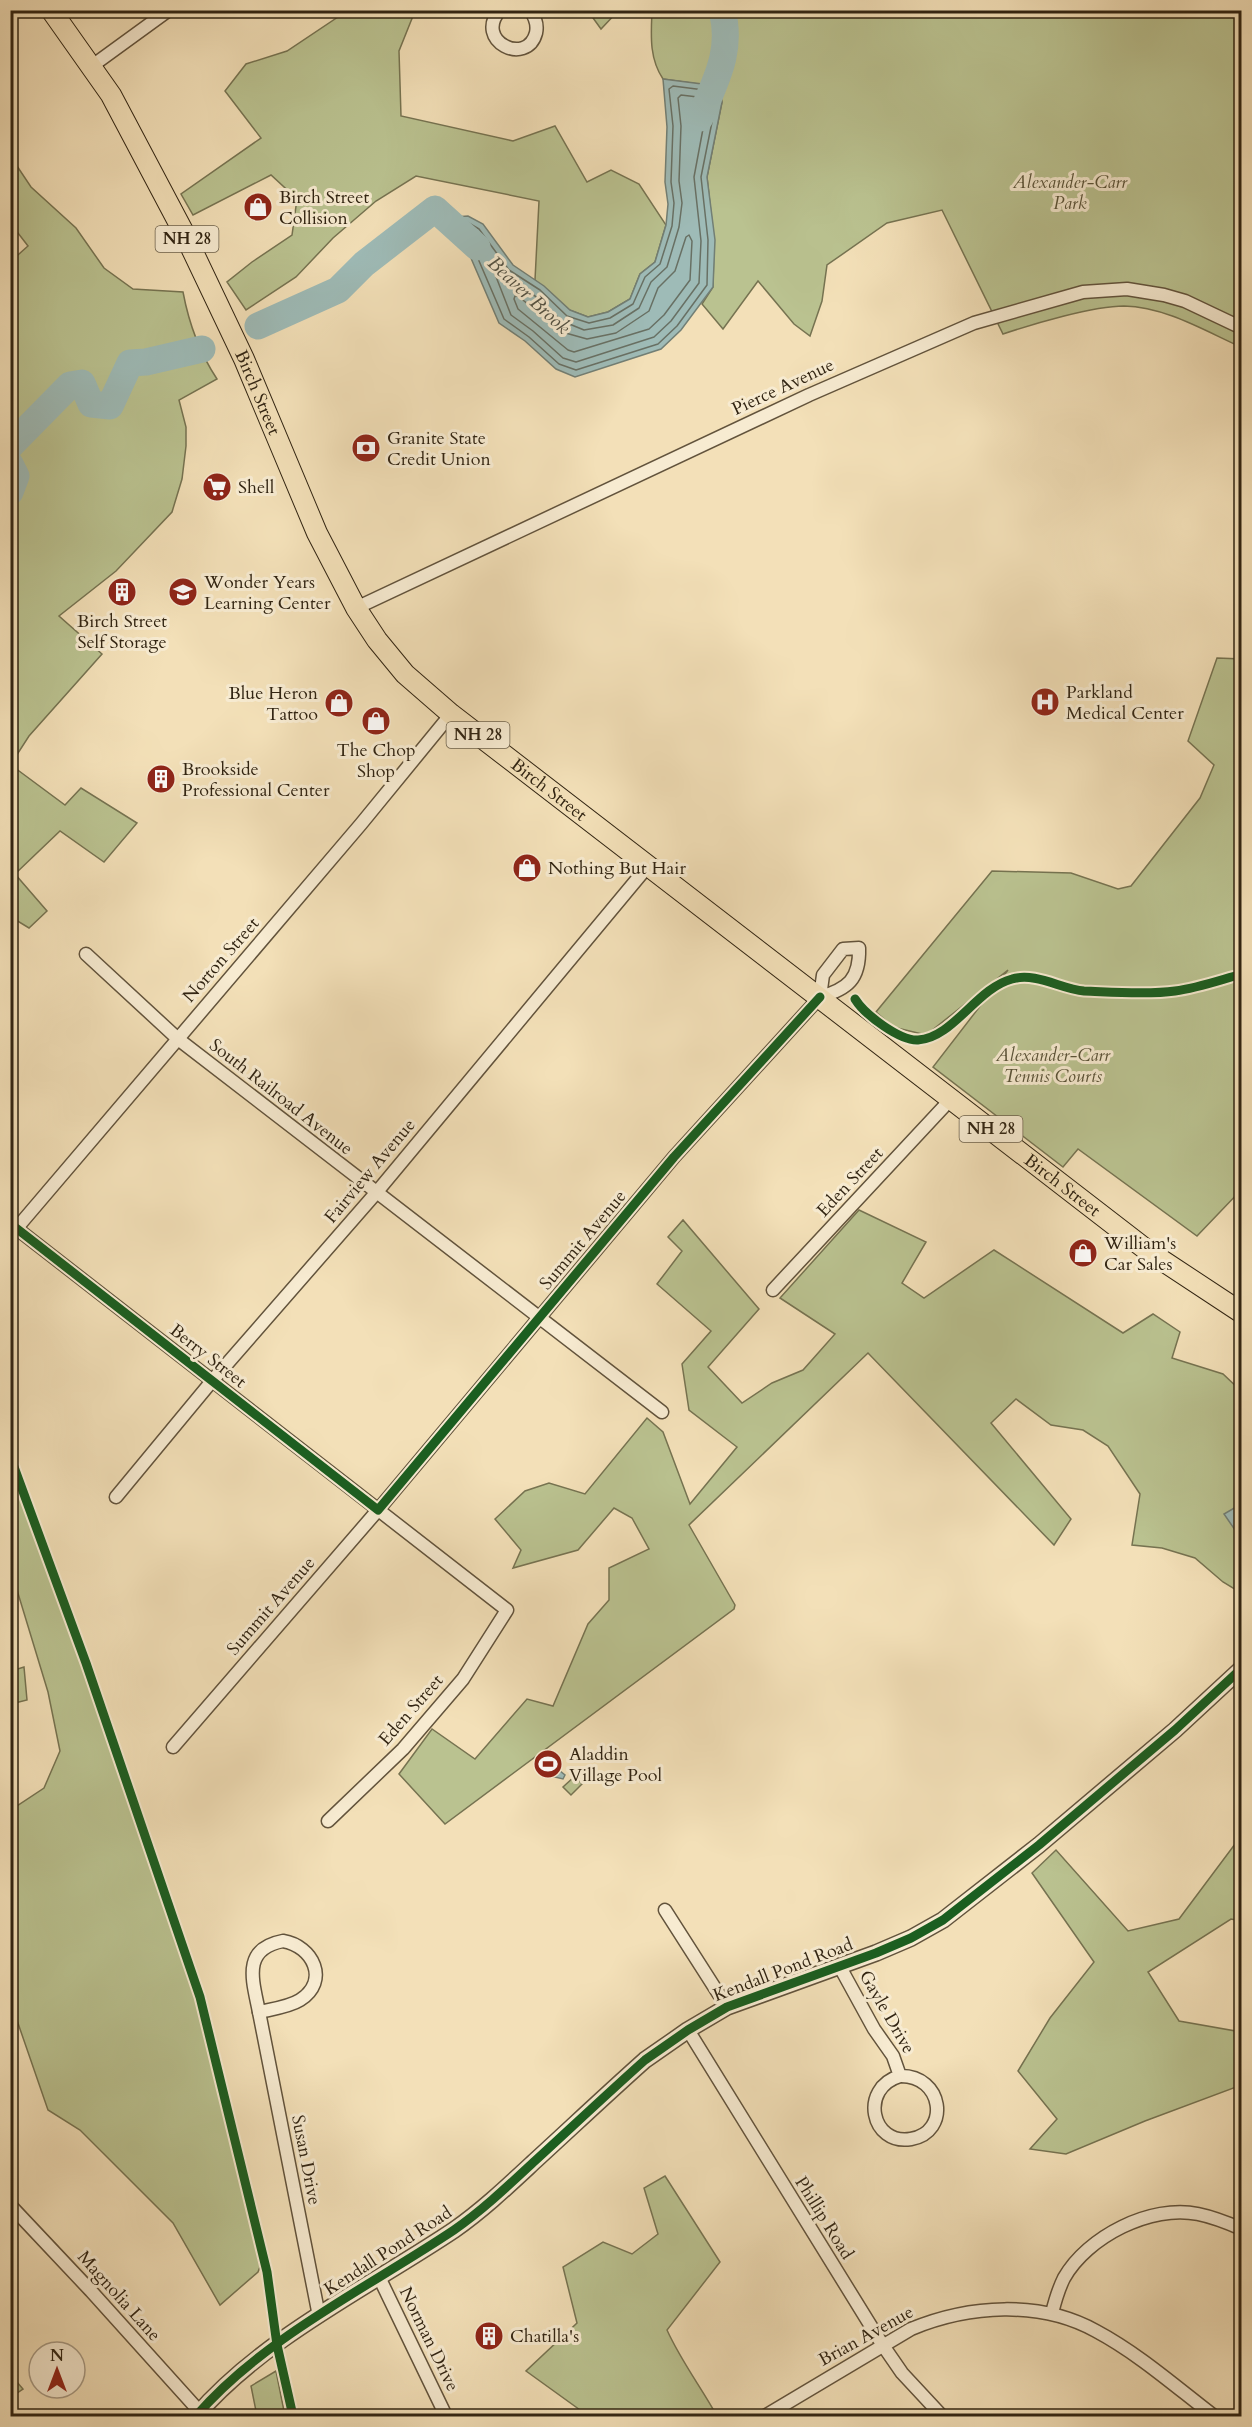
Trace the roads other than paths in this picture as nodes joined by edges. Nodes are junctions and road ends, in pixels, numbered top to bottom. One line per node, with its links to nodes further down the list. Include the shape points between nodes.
1 (51, 10): 5 (main road, Birch Street / NH 28)
2 (169, 10): 5 (street)
3 (500, 10): 4 (street, via 493,20 494,35 510,49 525,47 535,36 537,22)
4 (530, 10)
5 (92, 66): 7 (main road, Birch Street / NH 28, via 129,125 184,232 244,359 317,533)
6 (1242, 328): 7 (street, Pierce Avenue, via 1185,301 1127,289 1083,292 974,324 808,395)
7 (356, 608): 8 (main road, Birch Street / NH 28, via 400,668)
8 (451, 714): 9 (main road, Birch Street / NH 28); 12 (street, Norton Street)
9 (648, 866): 11 (main road, Birch Street / NH 28); 14 (street, Fairview Avenue)
10 (86, 954): 12 (street, South Railroad Avenue)
11 (820, 998): 13 (main road, Birch Street / NH 28); 18 (street, Summit Avenue, via 725,1099)
12 (178, 1039): 14 (street, South Railroad Avenue); 15 (street, Norton Street)
13 (951, 1099): 16 (street, Eden Street); 17 (main road, Birch Street / NH 28, via 1148,1251)
14 (376, 1193): 18 (street, South Railroad Avenue); 19 (street, Fairview Avenue)
15 (13, 1232): 19 (street, Berry Street)
16 (773, 1290)
17 (1242, 1313)
18 (538, 1317): 20 (street, South Railroad Avenue); 22 (street, Summit Avenue)
19 (212, 1381): 21 (street, Fairview Avenue); 22 (street, Berry Street)
20 (662, 1412)
21 (116, 1497)
22 (378, 1510): 23 (street, Berry Street); 25 (street, Summit Avenue)
23 (507, 1610): 26 (street, Eden Street, via 463,1679 403,1749)
24 (1242, 1668): 28 (street, Kendall Pond Road, via 1039,1845 943,1920 911,1938)
25 (173, 1747)
26 (328, 1821)
27 (665, 1910): 29 (street)
28 (840, 1966): 29 (street, Kendall Pond Road); 32 (street, Gayle Drive, via 893,2056)
29 (727, 2007): 31 (street, Kendall Pond Road)
30 (259, 2012): 30 (street, Susan Drive, via 252,1978 255,1958 272,1943 283,1941 303,1948 314,1965 313,1985 308,1994 291,2004); 37 (street, Susan Drive)
31 (688, 2030): 35 (street, Kendall Pond Road, via 645,2060 455,2229); 38 (street, Phillip Road)
32 (900, 2076): 32 (street, Gayle Drive, via 879,2090 875,2116 891,2136 911,2139 933,2123 937,2102 927,2084 915,2077)
33 (10, 2205): 39 (street, Magnolia Lane, via 92,2291)
34 (1242, 2229): 36 (street, via 1196,2213 1161,2214 1125,2225 1097,2243 1064,2277)
35 (379, 2277): 37 (street, Kendall Pond Road); 40 (street, Norman Drive)
36 (1052, 2313): 38 (street, Brian Avenue, via 1013,2310 955,2314 934,2319); 43 (street, Brian Avenue, via 1096,2330)
37 (319, 2316): 39 (street, Kendall Pond Road, via 239,2373)
38 (882, 2344): 41 (street, Brian Avenue); 42 (street, Phillip Road)
39 (198, 2414)
40 (446, 2416)
41 (765, 2416)
42 (942, 2416)
43 (1214, 2416)

